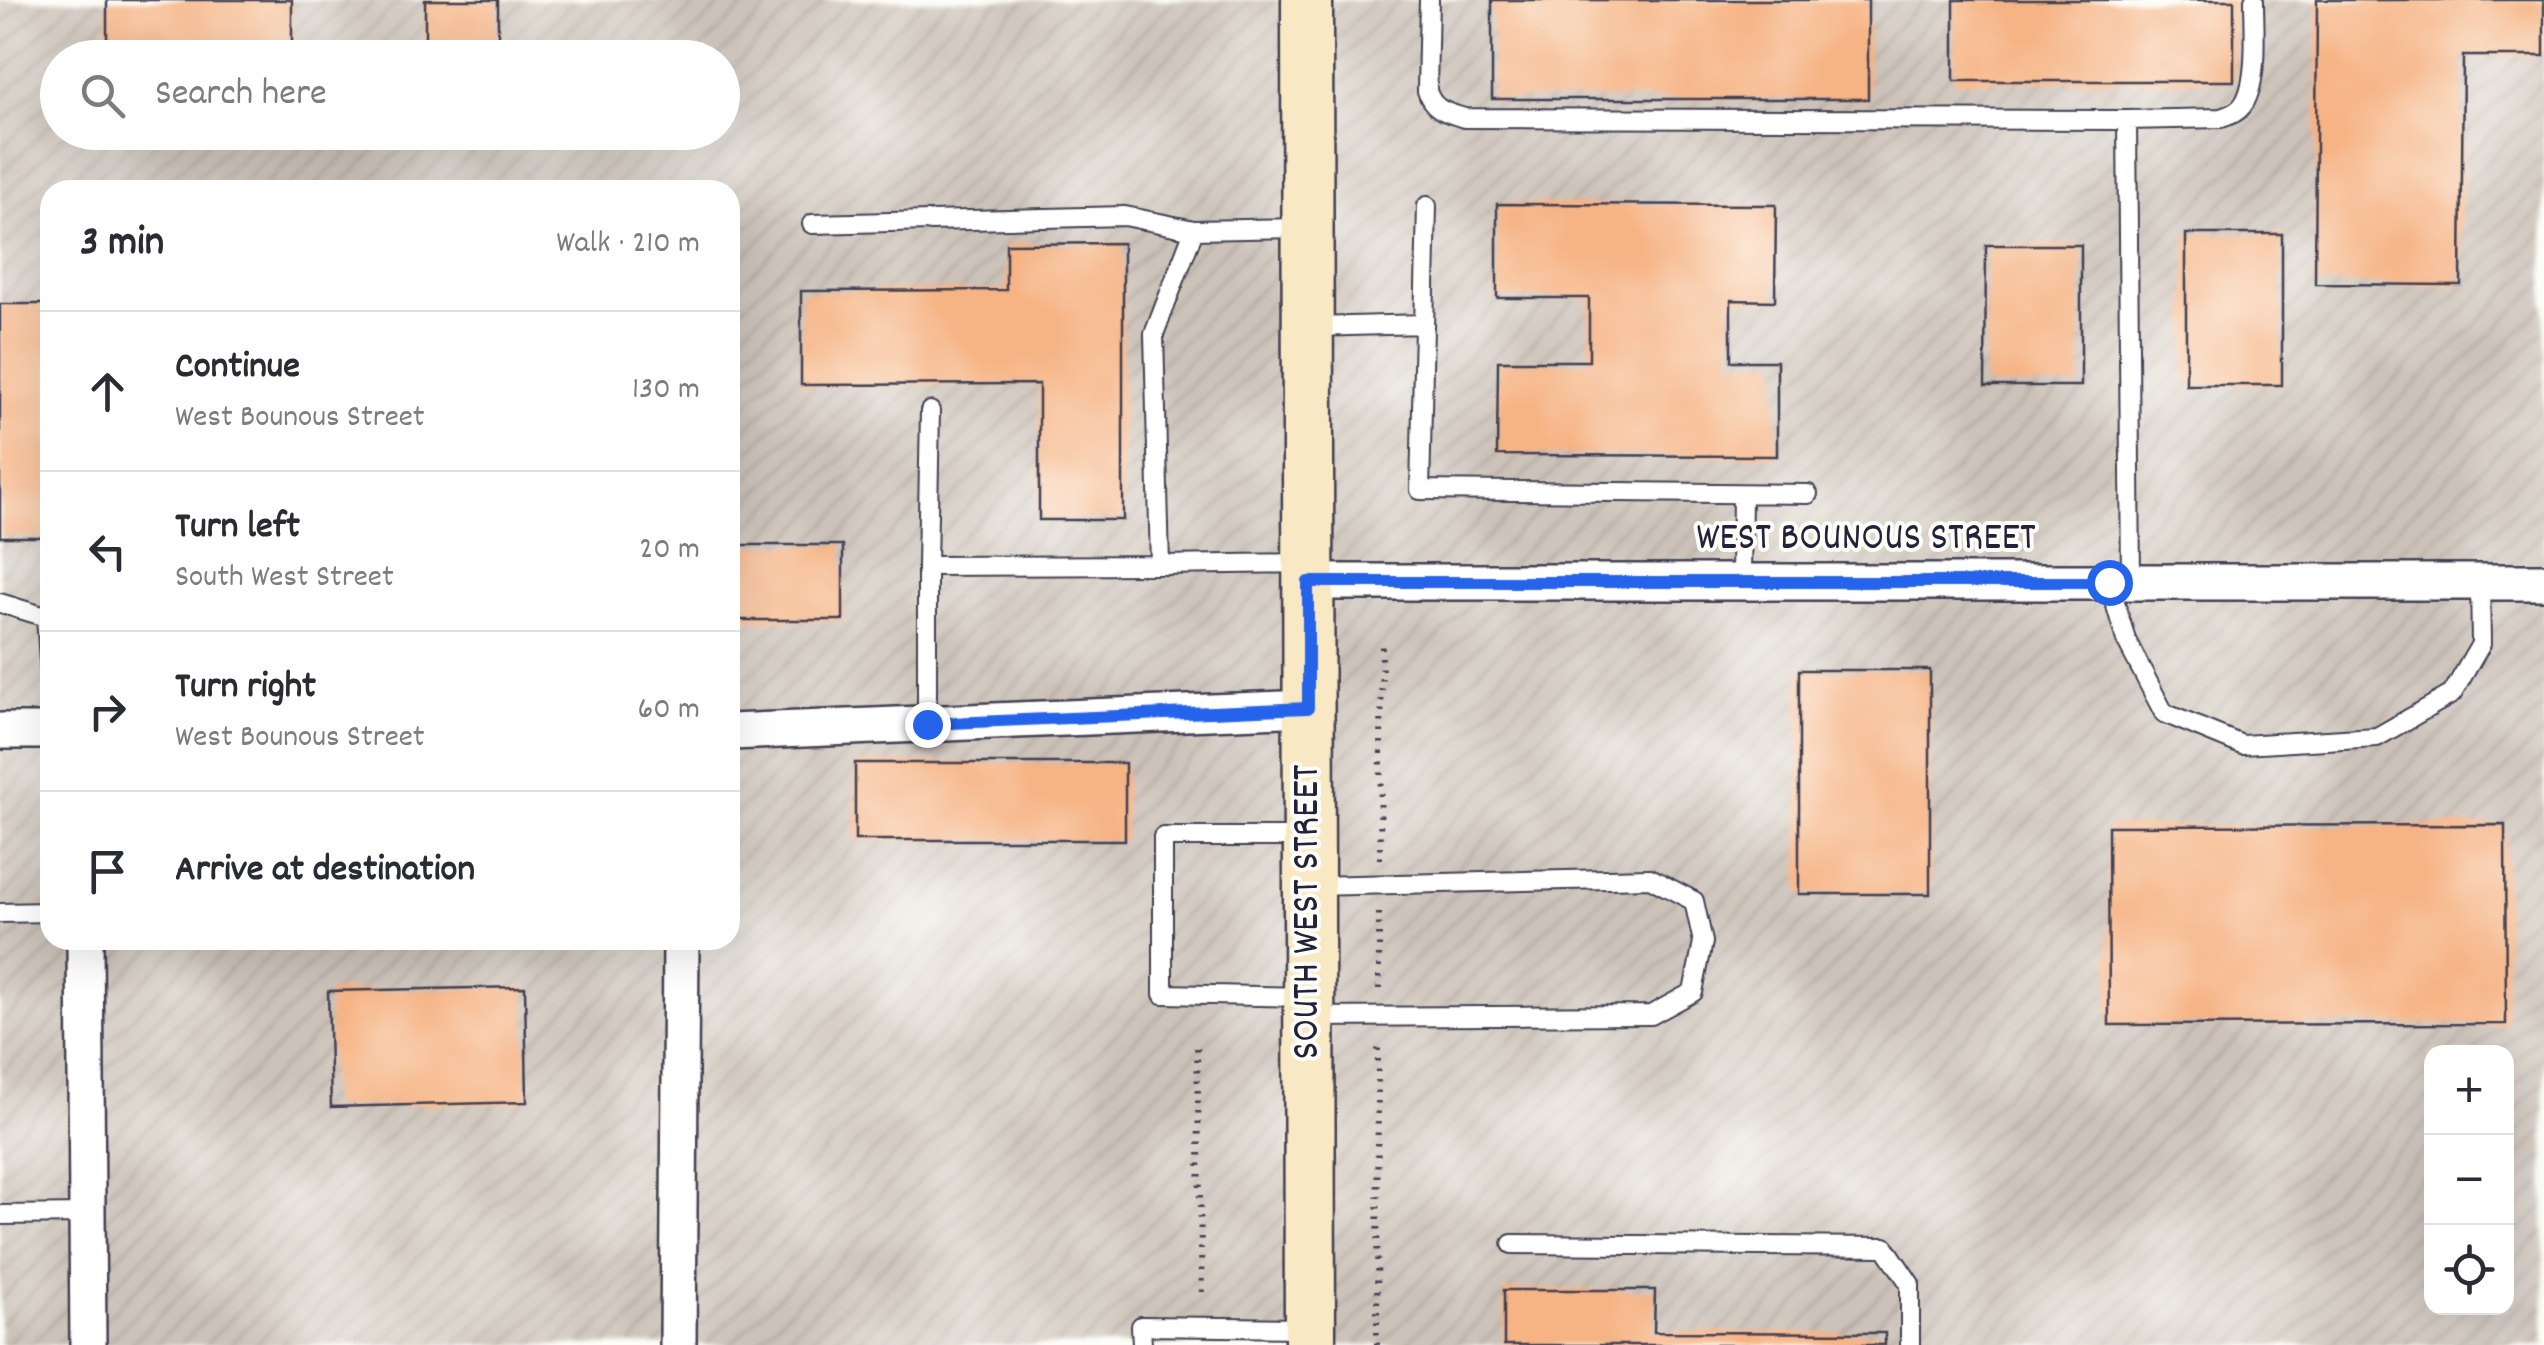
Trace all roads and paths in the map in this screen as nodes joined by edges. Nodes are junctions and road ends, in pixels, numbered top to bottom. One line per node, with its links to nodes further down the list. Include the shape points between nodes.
1 (1307, 0): 7 (main road, SOUTH WEST STREET)
2 (1429, 0): 4 (lane, via 1427,91 1438,110 1464,118)
3 (2254, 0): 4 (lane, via 2252,75 2234,114)
4 (2128, 120): 18 (lane)
5 (1427, 206): 9 (lane)
6 (812, 224): 8 (lane, via 1125,216)
7 (1307, 228): 8 (lane); 10 (main road, SOUTH WEST STREET)
8 (1194, 230): 14 (lane, via 1154,334)
9 (1424, 324): 10 (lane); 12 (lane, via 1420,490)
10 (1307, 327): 16 (main road, SOUTH WEST STREET)
11 (930, 411): 15 (lane)
12 (1742, 494): 13 (lane); 17 (lane)
13 (1808, 494)
14 (1160, 565): 15 (lane); 16 (lane)
15 (927, 566): 24 (lane)
16 (1308, 572): 17 (street, WEST BOUNOUS STREET); 23 (main road, SOUTH WEST STREET)
17 (1741, 582): 18 (street, WEST BOUNOUS STREET)
18 (2120, 582): 19 (street, WEST BOUNOUS STREET); 19 (lane, via 2126,640 2164,713 2242,746 2377,737 2452,694 2481,644)
19 (2480, 582): 20 (street, WEST BOUNOUS STREET)
20 (2544, 582)
21 (0, 602): 22 (lane)
22 (40, 614)
23 (1308, 708): 24 (street); 28 (main road, SOUTH WEST STREET)
24 (927, 724): 27 (street)
25 (0, 730): 26 (street)
26 (40, 731)
27 (740, 732)
28 (1309, 837): 29 (main road, SOUTH WEST STREET); 34 (lane, via 1162,837 1162,994)
29 (1309, 886): 34 (main road, SOUTH WEST STREET); 34 (lane, via 1650,878 1694,901 1703,942 1693,992 1650,1016)
30 (40, 912): 31 (lane)
31 (0, 913)
32 (85, 950): 36 (street)
33 (681, 950): 42 (street)
34 (1309, 1007): 40 (main road, SOUTH WEST STREET)
35 (1197, 1048): 39 (path)
36 (87, 1214): 37 (lane); 41 (street)
37 (0, 1216)
38 (1512, 1244): 44 (lane, via 1885,1246 1910,1284)
39 (1202, 1326): 40 (lane); 43 (lane, via 1141,1326)
40 (1310, 1336)
41 (88, 1345)
42 (678, 1345)
43 (1142, 1345)
44 (1910, 1345)

